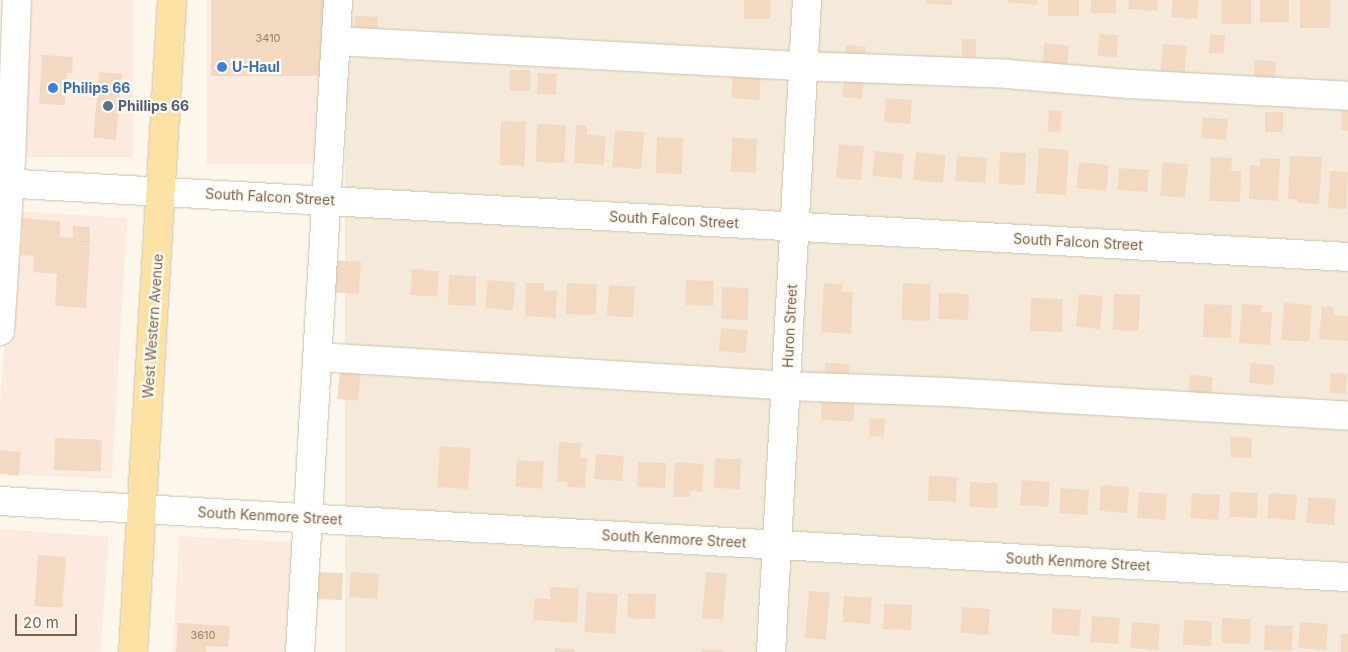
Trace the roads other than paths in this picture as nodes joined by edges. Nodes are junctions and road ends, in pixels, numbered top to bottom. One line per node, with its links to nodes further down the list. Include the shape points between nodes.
1 (172, 0): 9 (main road, West Western Avenue)
2 (338, 0): 5 (street)
3 (807, 0): 6 (street, Huron Street)
4 (11, 13): 8 (street)
5 (336, 41): 6 (street); 10 (street)
6 (804, 66): 7 (street, via 1007,74); 11 (street, Huron Street)
7 (1348, 96)
8 (5, 183): 9 (street, South Falcon Street); 13 (street)
9 (161, 192): 10 (street, South Falcon Street); 18 (main road, West Western Avenue)
10 (327, 200): 11 (street, South Falcon Street); 14 (street)
11 (796, 226): 12 (street, South Falcon Street); 15 (street, Huron Street)
12 (1348, 257)
13 (0, 331)
14 (318, 357): 15 (street); 19 (street)
15 (786, 386): 16 (street, via 949,392); 20 (street, Huron Street)
16 (1348, 416)
17 (0, 501): 18 (street, South Kenmore Street)
18 (142, 509): 19 (street, South Kenmore Street); 22 (main road, West Western Avenue)
19 (308, 518): 20 (street, South Kenmore Street); 23 (street)
20 (777, 545): 21 (street, South Kenmore Street); 24 (street, Huron Street)
21 (1348, 577)
22 (133, 652)
23 (300, 652)
24 (771, 652)

